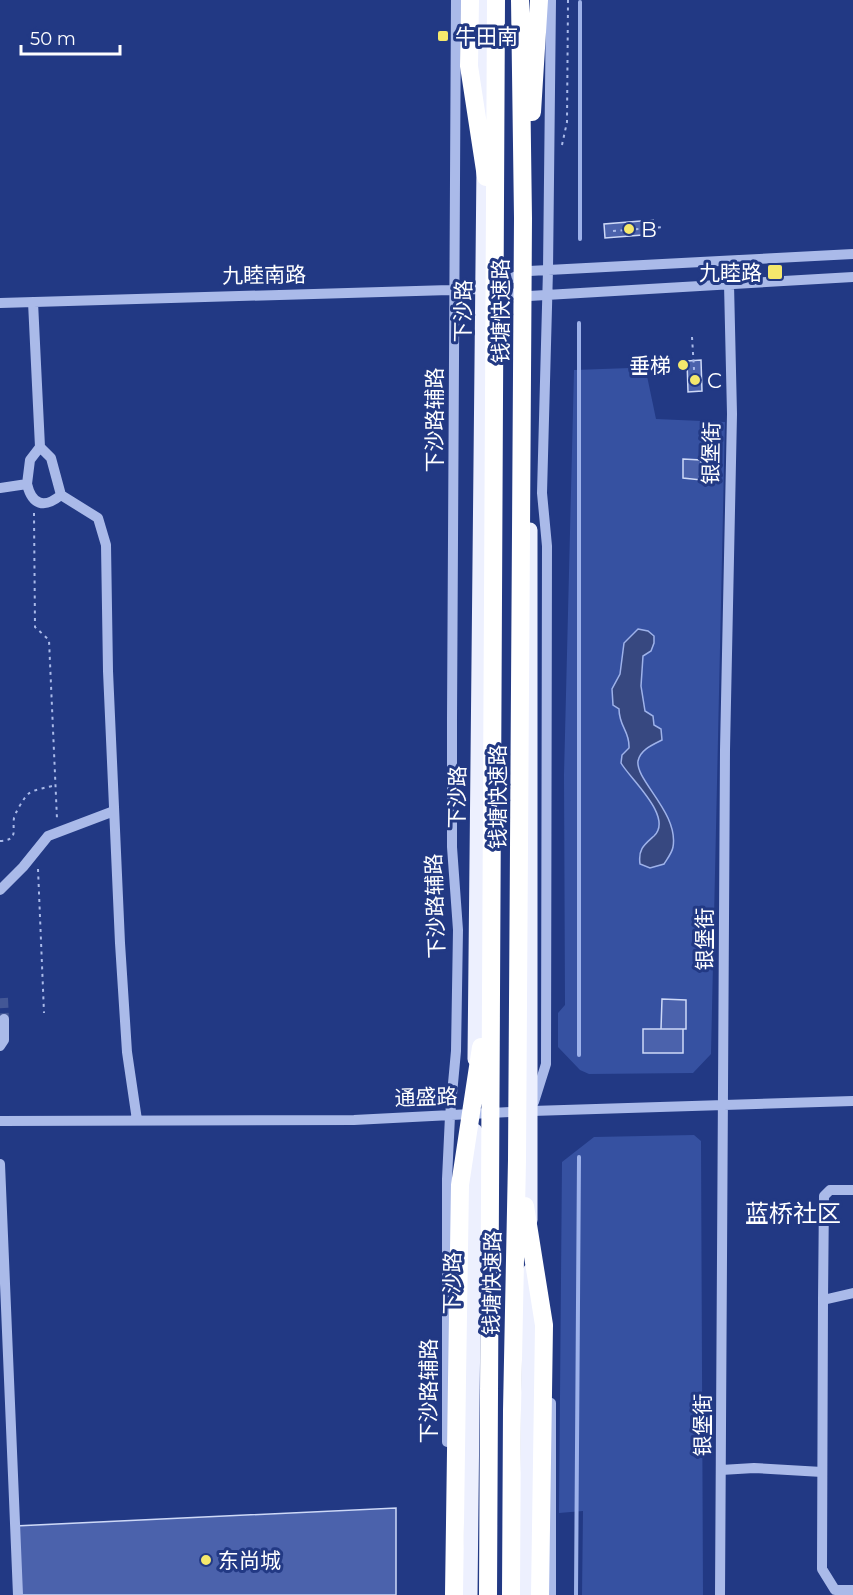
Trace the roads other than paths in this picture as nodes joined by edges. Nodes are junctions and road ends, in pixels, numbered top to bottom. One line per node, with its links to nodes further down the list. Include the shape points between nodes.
1 (456, 0): 16 (street, 下沙路辅路)
2 (470, 0): 21 (highway, bridge, via 469,66 486,171 489,307)
3 (485, 0): 15 (main road, 下沙路)
4 (496, 0): 21 (highway, 钱塘快速路, bridge)
5 (520, 0): 9 (highway, 钱塘快速路, bridge)
6 (525, 0): 12 (main road)
7 (539, 0): 9 (highway, bridge)
8 (551, 0): 11 (street)
9 (523, 218): 38 (highway, 钱塘快速路, bridge)
10 (853, 254): 11 (street)
11 (549, 270): 12 (street); 17 (street)
12 (529, 271): 15 (street); 18 (main road)
13 (853, 277): 14 (street)
14 (729, 284): 17 (street); 32 (street, 银堡街, via 732,414)
15 (484, 289): 16 (street, 九睦南路); 18 (street, 九睦南路); 34 (main road, 下沙路)
16 (454, 290): 19 (street, 九睦南路); 35 (street, 下沙路辅路, via 452,847 458,930 456,1051)
17 (548, 295): 18 (street); 33 (street, via 542,493 547,546 546,1064)
18 (529, 296): 33 (main road)
19 (33, 302): 20 (street, 九睦南路); 22 (street)
20 (0, 303)
21 (495, 347): 28 (highway, 钱塘快速路, bridge)
22 (40, 447): 23 (street, via 30,460); 25 (street, via 51,458)
23 (27, 484): 24 (street); 25 (street, via 35,501 52,502)
24 (0, 488)
25 (61, 495): 26 (street, via 98,518 106,545)
26 (114, 811): 27 (street, via 48,836); 37 (street, via 127,1052)
27 (0, 890)
28 (491, 986): 48 (highway, bridge, via 460,1185); 51 (highway, 钱塘快速路, bridge)
29 (4, 1019): 30 (street, via 4,1040)
30 (0, 1046)
31 (853, 1101): 32 (street, 通盛路)
32 (723, 1106): 33 (street, 通盛路); 45 (street, 银堡街)
33 (531, 1111): 34 (street, 通盛路); 41 (main road)
34 (475, 1115): 35 (street, 通盛路); 50 (main road, 下沙路)
35 (450, 1116): 37 (street, 通盛路); 48 (street, 下沙路辅路, via 447,1179)
36 (0, 1120): 37 (street, 通盛路)
37 (137, 1120)
38 (517, 1160): 52 (highway, 钱塘快速路, bridge); 54 (highway, bridge, via 544,1325)
39 (0, 1164): 44 (street)
40 (853, 1190): 43 (street, via 830,1190 824,1196)
41 (530, 1226): 53 (main road); 55 (street, via 550,1333)
42 (853, 1293): 43 (street)
43 (824, 1300): 46 (street)
44 (5, 1408): 49 (street)
45 (721, 1470): 46 (street); 56 (street, 银堡街)
46 (822, 1472): 47 (street, via 822,1569 835,1590)
47 (853, 1590)
48 (452, 1591)
49 (18, 1595)
50 (470, 1595)
51 (488, 1595)
52 (512, 1595)
53 (526, 1595)
54 (540, 1595)
55 (550, 1595)
56 (720, 1595)

